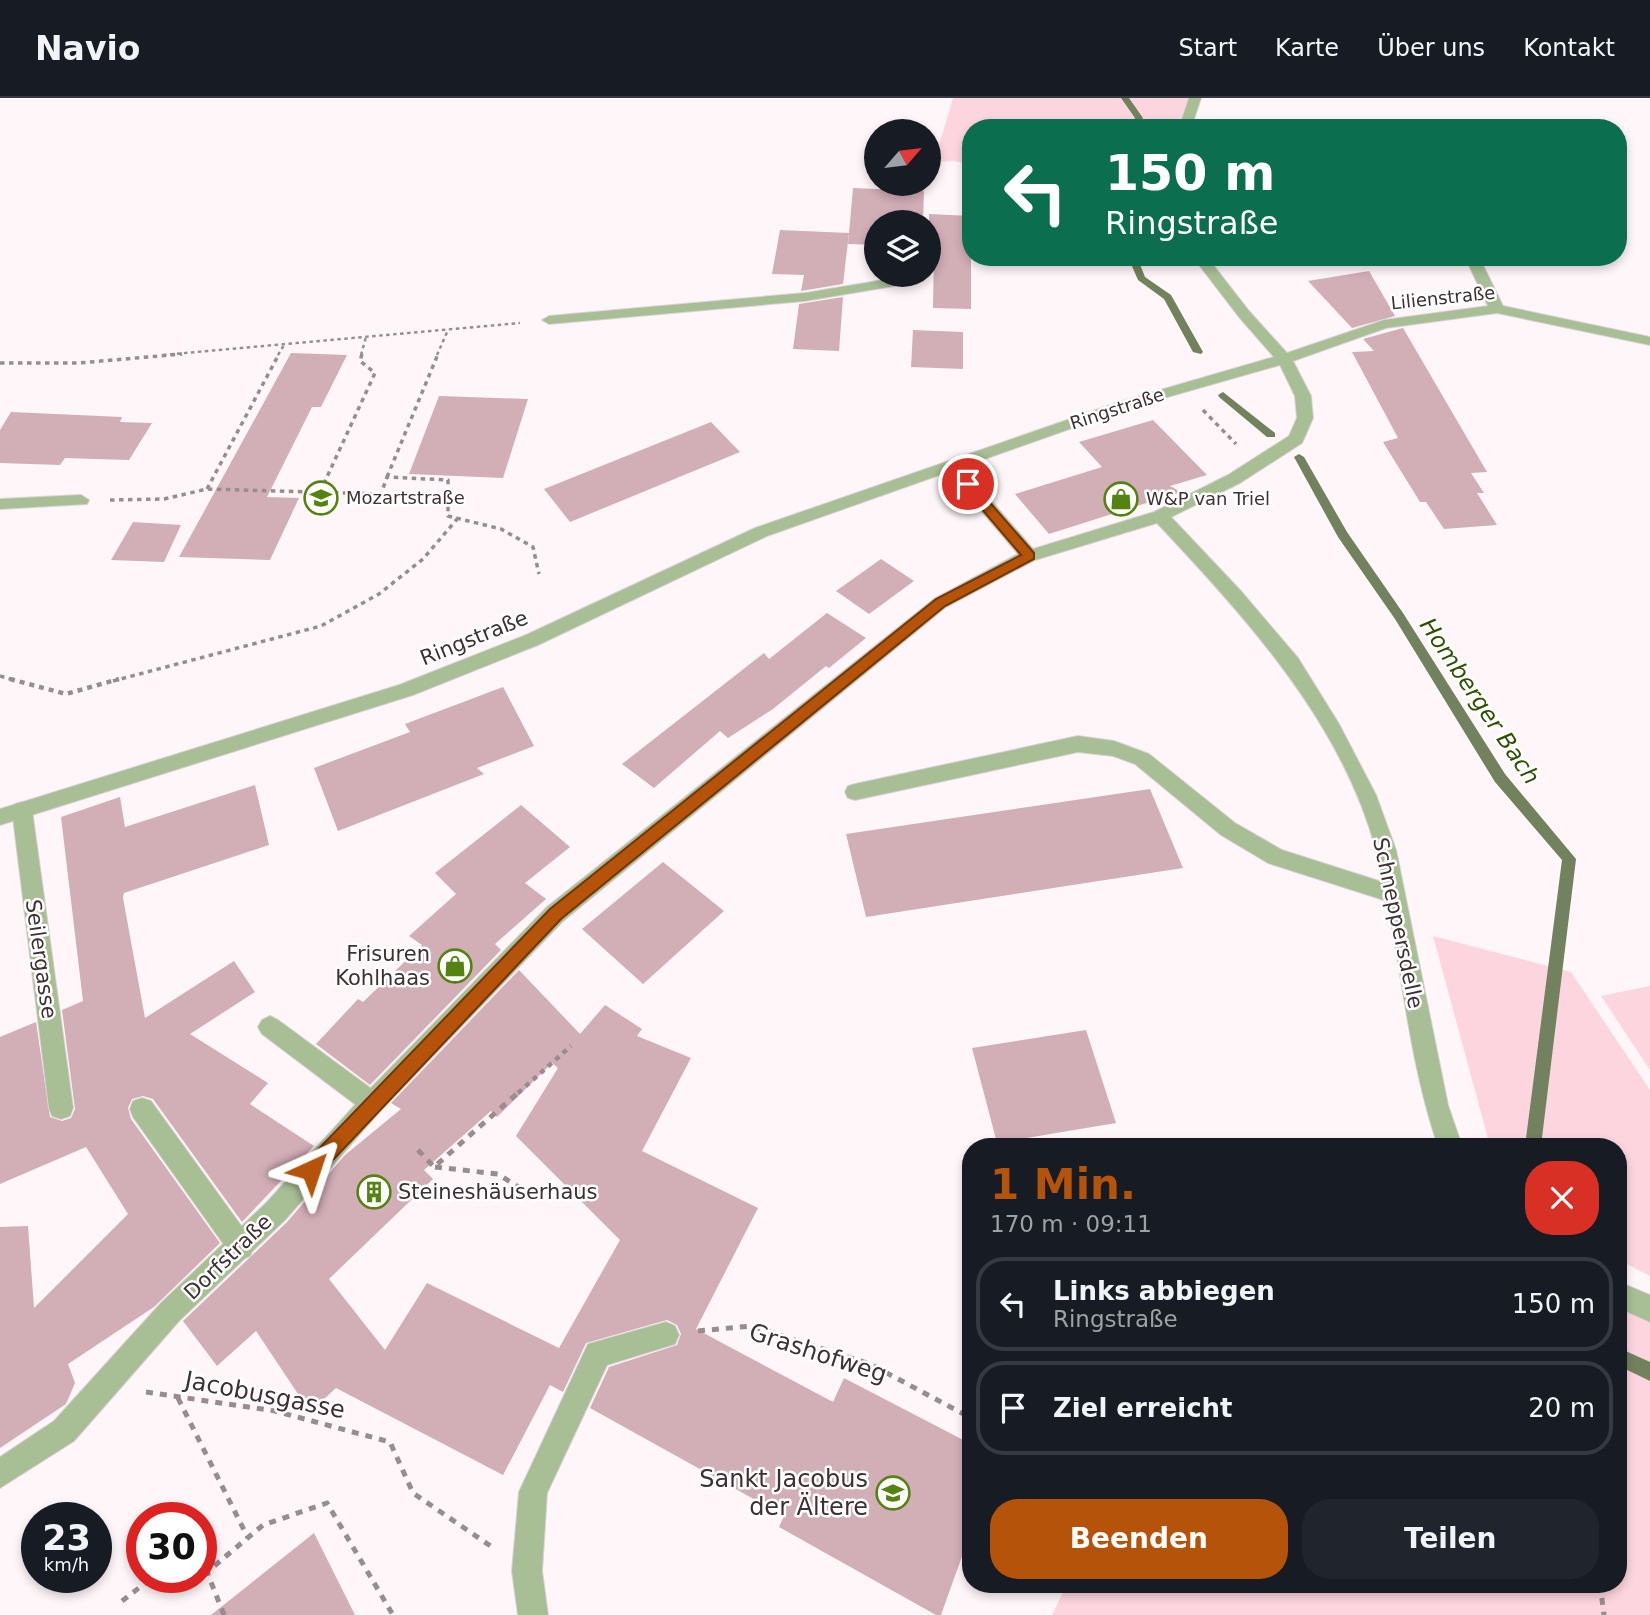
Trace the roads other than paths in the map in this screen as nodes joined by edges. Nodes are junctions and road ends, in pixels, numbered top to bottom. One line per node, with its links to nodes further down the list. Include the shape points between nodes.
1 (1195, 98): 2 (street)
2 (1188, 119)
3 (1207, 266): 9 (street, Dorfstraße)
4 (1476, 266): 6 (street)
5 (864, 287): 7 (street)
6 (1497, 309): 8 (street, Lilienstraße); 9 (street, Lilienstraße, via 1384,324)
7 (549, 320)
8 (1650, 341)
9 (1284, 359): 10 (street, Ringstraße, via 1100,413); 13 (street, Dorfstraße, via 1303,396 1306,418 1296,439 1234,479)
10 (952, 466): 14 (street); 16 (street, Ringstraße, via 761,532 532,640 406,690)
11 (81, 500): 12 (street)
12 (0, 504)
13 (1160, 516): 14 (street, Dorfstraße); 18 (street, Schneppersdelle, via 1291,663 1332,729 1366,795 1386,850)
14 (1029, 556): 20 (street, Dorfstraße, via 940,603 555,914)
15 (855, 792): 18 (street, via 1078,744 1114,749 1142,759 1228,829 1276,857)
16 (22, 810): 17 (street, Ringstraße); 21 (street, Seilergasse)
17 (0, 817)
18 (1393, 894): 23 (street, Schneppersdelle, via 1436,1105)
19 (270, 1027): 20 (street)
20 (372, 1103): 24 (street, Dorfstraße)
21 (61, 1108)
22 (142, 1110): 24 (street)
23 (1447, 1138)
24 (241, 1247): 28 (street, Dorfstraße, via 170,1312 64,1430)
25 (1627, 1299): 26 (street)
26 (1650, 1309)
27 (666, 1335): 29 (street, via 598,1354 533,1492 527,1571)
28 (0, 1474)
29 (533, 1615)

